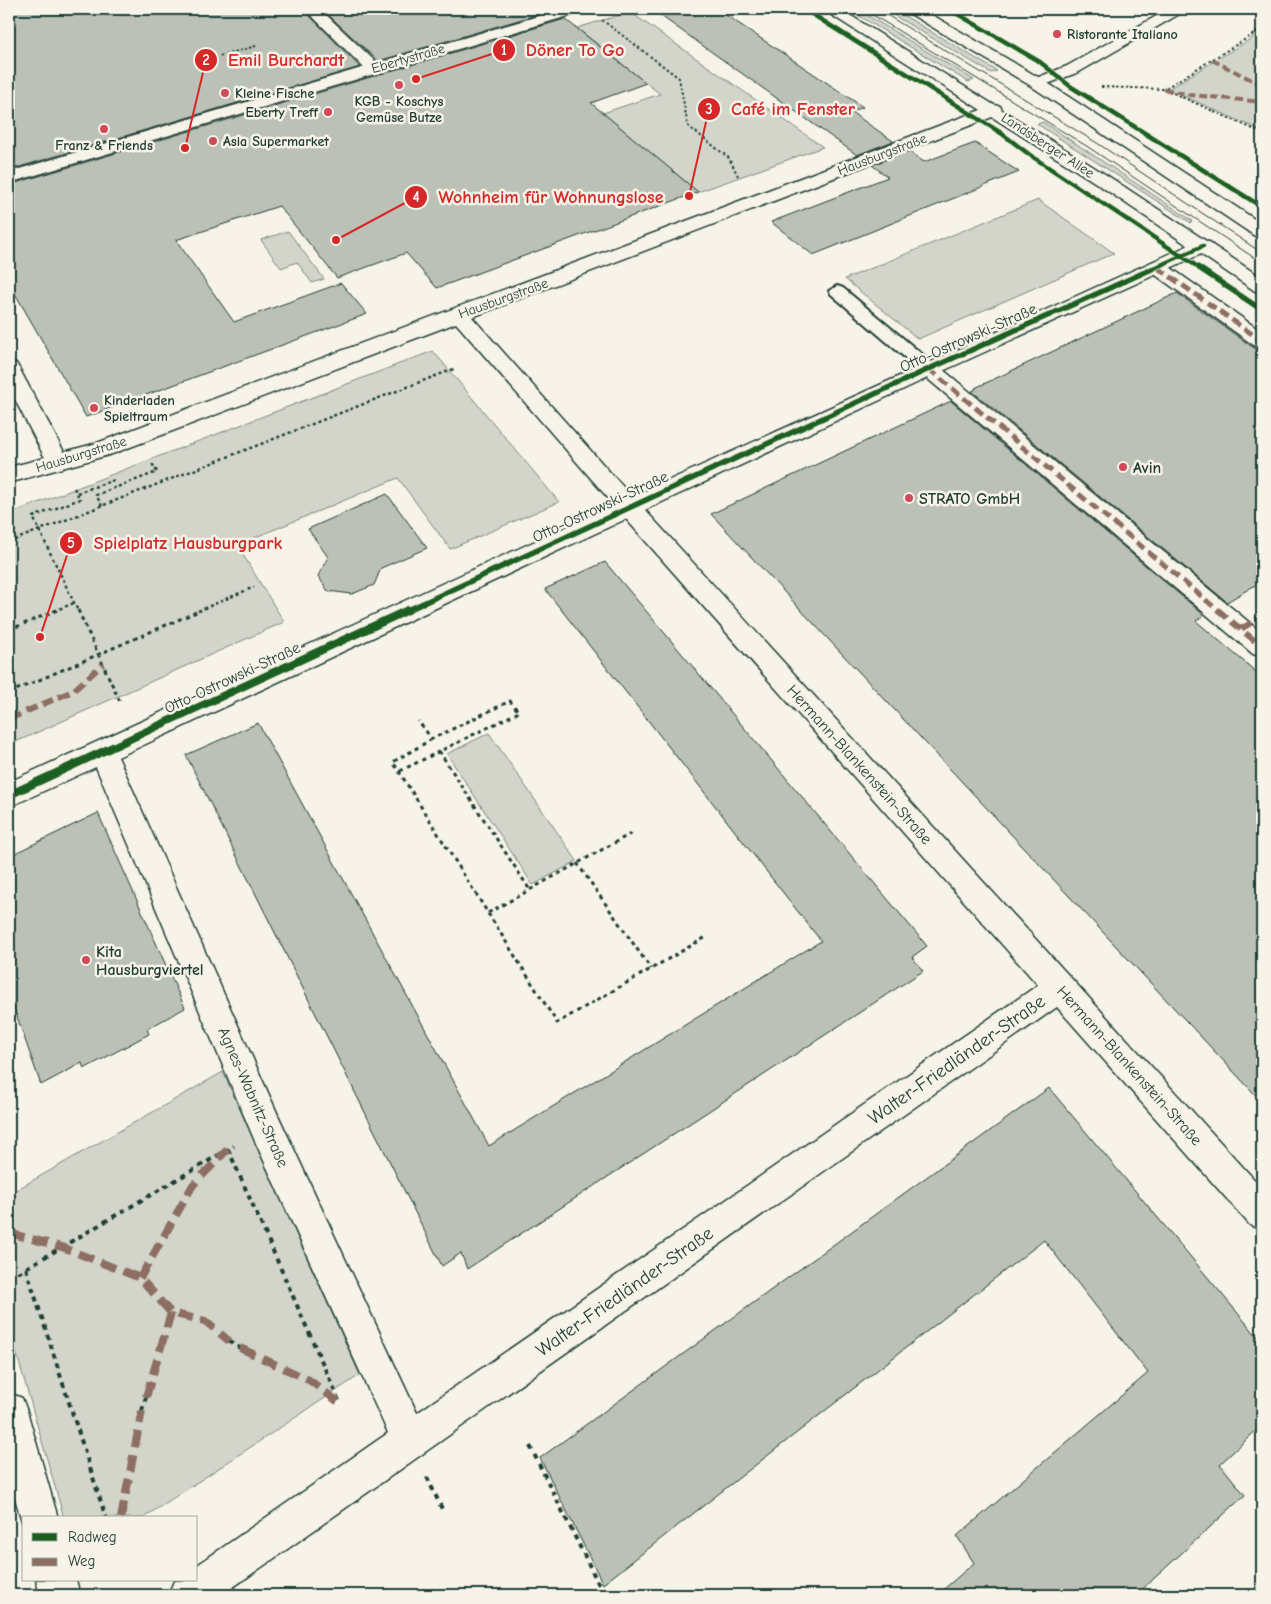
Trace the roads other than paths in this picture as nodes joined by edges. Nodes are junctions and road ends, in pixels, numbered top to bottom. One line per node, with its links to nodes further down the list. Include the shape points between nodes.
1 (312, 9): 6 (street)
2 (577, 9): 6 (street, Ebertystraße)
3 (830, 9): 8 (street, Landsberger Allee)
4 (912, 9): 7 (street)
5 (1180, 9): 7 (street, via 1073,69)
6 (373, 68): 9 (street, Ebertystraße)
7 (1037, 83): 10 (street)
8 (994, 110): 11 (street, Landsberger Allee); 15 (street, Hausburgstraße)
9 (9, 178)
10 (1262, 232)
11 (1203, 246): 12 (street, Otto-Ostrowski-Straße); 13 (street, Landsberger Allee)
12 (1157, 267): 16 (street); 18 (street, Otto-Ostrowski-Straße)
13 (1262, 287)
14 (837, 291): 18 (lane)
15 (459, 314): 19 (street, Hausburgstraße, via 104,449); 21 (street, Hermann-Blankenstein-Straße)
16 (1262, 341)
17 (9, 368): 19 (street)
18 (929, 369): 21 (street, Otto-Ostrowski-Straße); 23 (street, Otto-Ostrowski-Straße)
19 (58, 462): 20 (street, Hausburgstraße)
20 (9, 475)
21 (629, 508): 25 (street, Otto-Ostrowski-Straße); 27 (street, Hermann-Blankenstein-Straße)
22 (1262, 616): 23 (street)
23 (1241, 629): 24 (street, Otto-Ostrowski-Straße)
24 (1262, 647)
25 (102, 753): 26 (street, Otto-Ostrowski-Straße); 30 (street, Agnes-Wabnitz-Straße, via 266,1127)
26 (9, 795)
27 (1060, 987): 28 (street, Hermann-Blankenstein-Straße); 30 (street, Walter-Friedländer-Straße)
28 (1262, 1212)
29 (9, 1411): 31 (street)
30 (410, 1440): 34 (street, Walter-Friedländer-Straße)
31 (38, 1516)
32 (57, 1582): 33 (street)
33 (60, 1595)
34 (188, 1595)

